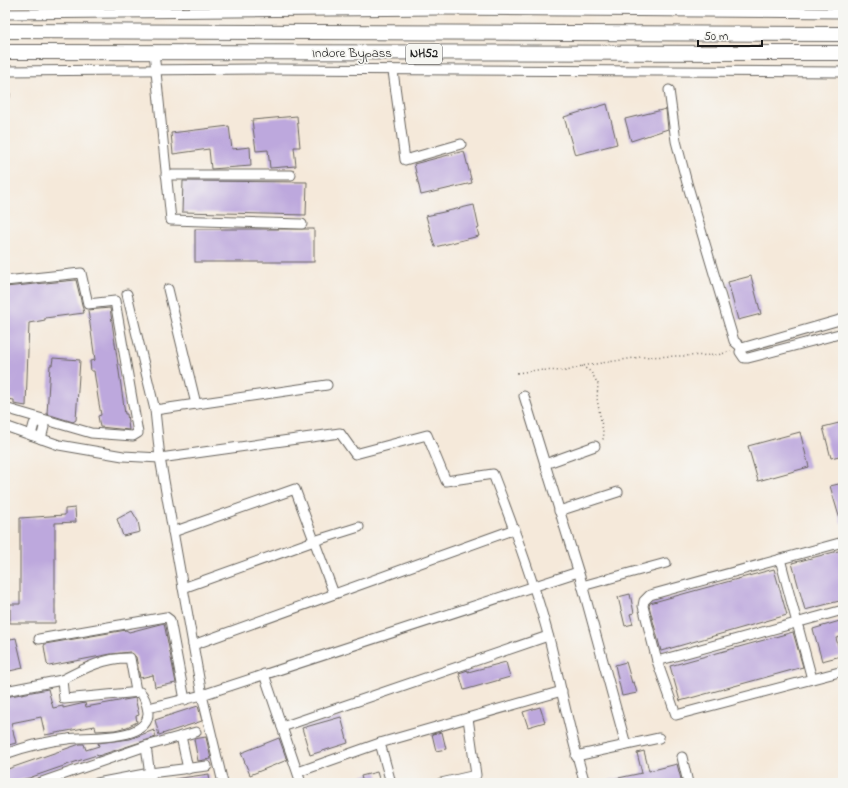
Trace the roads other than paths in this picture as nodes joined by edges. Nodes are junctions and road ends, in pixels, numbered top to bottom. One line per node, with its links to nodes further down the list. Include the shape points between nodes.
1 (570, 8): 2 (street); 3 (street)
2 (151, 9): 5 (street)
3 (788, 9): 4 (street)
4 (843, 13)
5 (5, 14)
6 (5, 31): 7 (highway, Indore Bypass / NH52)
7 (843, 34)
8 (5, 52): 9 (highway, Indore Bypass / NH52)
9 (154, 52): 10 (highway, Indore Bypass / NH52); 11 (street)
10 (843, 53)
11 (156, 70): 12 (street); 13 (street); 18 (street)
12 (5, 71): 16 (street)
13 (393, 71): 14 (street); 17 (street, via 405,160)
14 (843, 72)
15 (669, 90): 26 (street, via 676,141 687,183)
16 (5, 96)
17 (461, 144)
18 (166, 175): 19 (street); 20 (street, via 171,220)
19 (291, 175)
20 (302, 224)
21 (5, 281): 34 (street, via 81,273 88,304 112,300 116,302 138,433 134,436)
22 (168, 289): 29 (street)
23 (127, 294): 31 (street)
24 (843, 319): 26 (street)
25 (843, 333): 26 (street, via 748,358 742,356)
26 (739, 347)
27 (327, 384): 29 (street)
28 (524, 396): 40 (street)
29 (196, 404): 31 (street)
30 (5, 408): 32 (street)
31 (155, 410): 39 (street)
32 (41, 420): 34 (street); 35 (street, via 34,424); 36 (street, via 44,427)
33 (5, 426): 35 (street)
34 (82, 431): 38 (street)
35 (31, 435): 36 (street)
36 (41, 439): 38 (street)
37 (595, 446): 40 (street)
38 (81, 449): 39 (street, via 124,456)
39 (160, 458): 44 (street, via 340,433 355,454 427,435 446,482 493,474); 45 (street)
40 (545, 464): 42 (street)
41 (618, 492): 42 (street)
42 (559, 511): 50 (street)
43 (359, 527): 46 (street)
44 (515, 529): 51 (street); 54 (street)
45 (173, 532): 46 (street, via 295,489); 53 (street)
46 (314, 541): 53 (street); 54 (street)
47 (843, 542): 48 (street)
48 (780, 559): 56 (street); 60 (street, via 650,595 643,606)
49 (666, 563): 52 (street)
50 (578, 572): 51 (street); 52 (street)
51 (533, 586): 57 (street); 62 (street)
52 (582, 586): 77 (street)
53 (183, 588): 59 (street)
54 (334, 594): 59 (street)
55 (843, 610): 56 (street)
56 (798, 622): 60 (street); 63 (street)
57 (548, 636): 67 (street); 72 (street)
58 (39, 639): 69 (street, via 166,617 170,620)
59 (193, 645): 68 (street)
60 (657, 661): 63 (street, via 680,714)
61 (843, 670): 63 (street)
62 (264, 674): 68 (street); 72 (street)
63 (812, 679)
64 (62, 680): 65 (street); 66 (street, via 64,700); 66 (street, via 96,664 117,658 130,658)
65 (5, 691)
66 (136, 691): 70 (street, via 143,695)
67 (562, 691): 71 (street); 80 (street)
68 (202, 696): 69 (street); 90 (street)
69 (185, 700): 70 (street)
70 (148, 708): 79 (street, via 148,717 144,725 130,732 113,736 69,738 27,746)
71 (468, 718): 76 (street); 86 (street)
72 (282, 727): 84 (street)
73 (196, 732): 74 (street)
74 (181, 736): 78 (street); 83 (street)
75 (659, 738): 77 (street)
76 (380, 743): 84 (street); 92 (street)
77 (626, 745): 80 (street)
78 (146, 746): 85 (street); 87 (street)
79 (5, 754)
80 (576, 756): 94 (street)
81 (682, 757): 95 (street)
82 (207, 766): 83 (street)
83 (188, 769): 85 (street)
84 (298, 772): 91 (street)
85 (150, 773): 88 (street); 89 (street)
86 (476, 779): 93 (street)
87 (39, 783)
88 (97, 783)
89 (151, 783)
90 (223, 783)
91 (301, 783)
92 (391, 783)
93 (440, 783)
94 (585, 783)
95 (688, 783)

